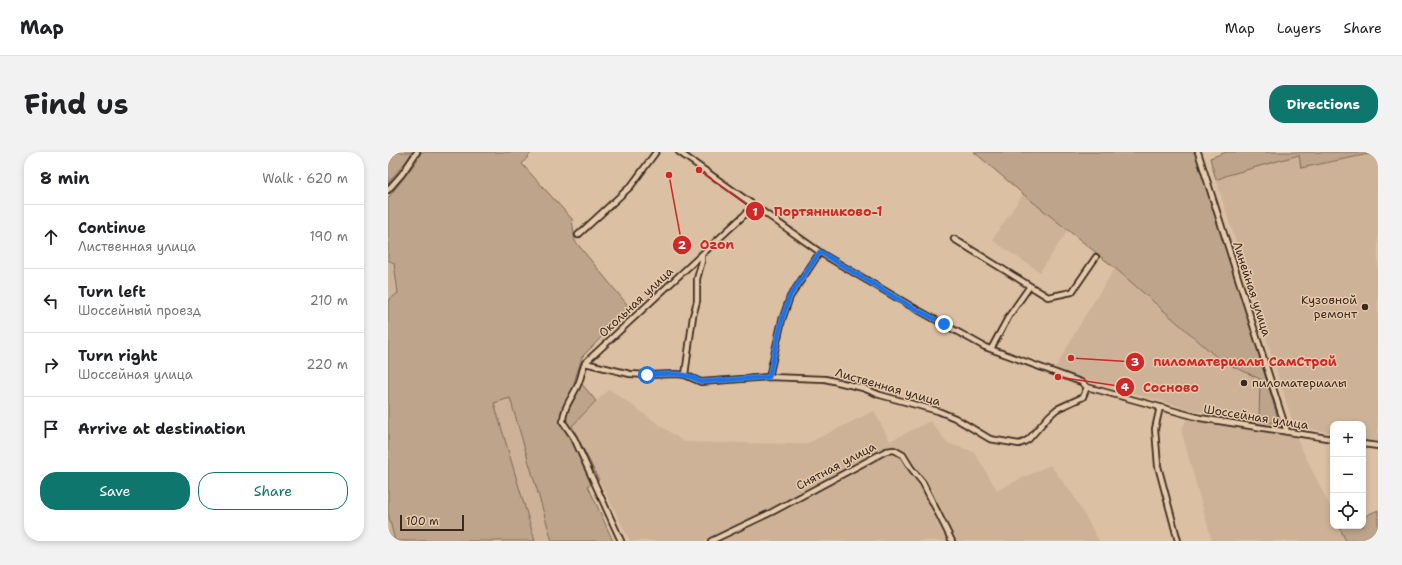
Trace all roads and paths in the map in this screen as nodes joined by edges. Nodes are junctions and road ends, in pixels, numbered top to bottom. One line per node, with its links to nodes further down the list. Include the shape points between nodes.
1 (417, 152): 5 (street)
2 (656, 152): 7 (street, via 631,186)
3 (679, 152): 6 (street, Шоссейная улица)
4 (1198, 152): 19 (street, Линейная улица)
5 (388, 190)
6 (754, 206): 9 (street, Шоссейная улица); 10 (street, Окольная улица)
7 (578, 235)
8 (954, 239): 12 (street)
9 (820, 252): 13 (street, Шоссейная улица, via 908,305); 16 (street, via 790,296)
10 (702, 254): 14 (street, Окольная улица); 15 (street)
11 (1096, 257): 12 (street, via 1072,292 1048,298)
12 (1030, 286): 13 (street, via 1009,316)
13 (991, 349): 17 (street, Шоссейная улица, via 1081,382)
14 (584, 363): 15 (street, Лиственная улица, via 630,374); 23 (street, via 579,382 564,411 563,422 574,438)
15 (685, 375): 16 (street, Лиственная улица, via 701,382)
16 (769, 377): 17 (street, Лиственная улица, via 825,379 863,388 938,411 990,439 1019,444 1029,439 1057,409 1083,397)
17 (1087, 387): 18 (street, Шоссейная улица)
18 (1160, 407): 19 (street, Шоссейная улица, via 1200,418); 26 (street, via 1155,429 1158,466)
19 (1287, 432): 20 (street, Шоссейная улица)
20 (1330, 439)
21 (1366, 444): 22 (street)
22 (1378, 446)
23 (621, 541)
24 (711, 541): 25 (street, Снятная улица, via 890,450 903,455 923,484)
25 (952, 541)
26 (1178, 541)

